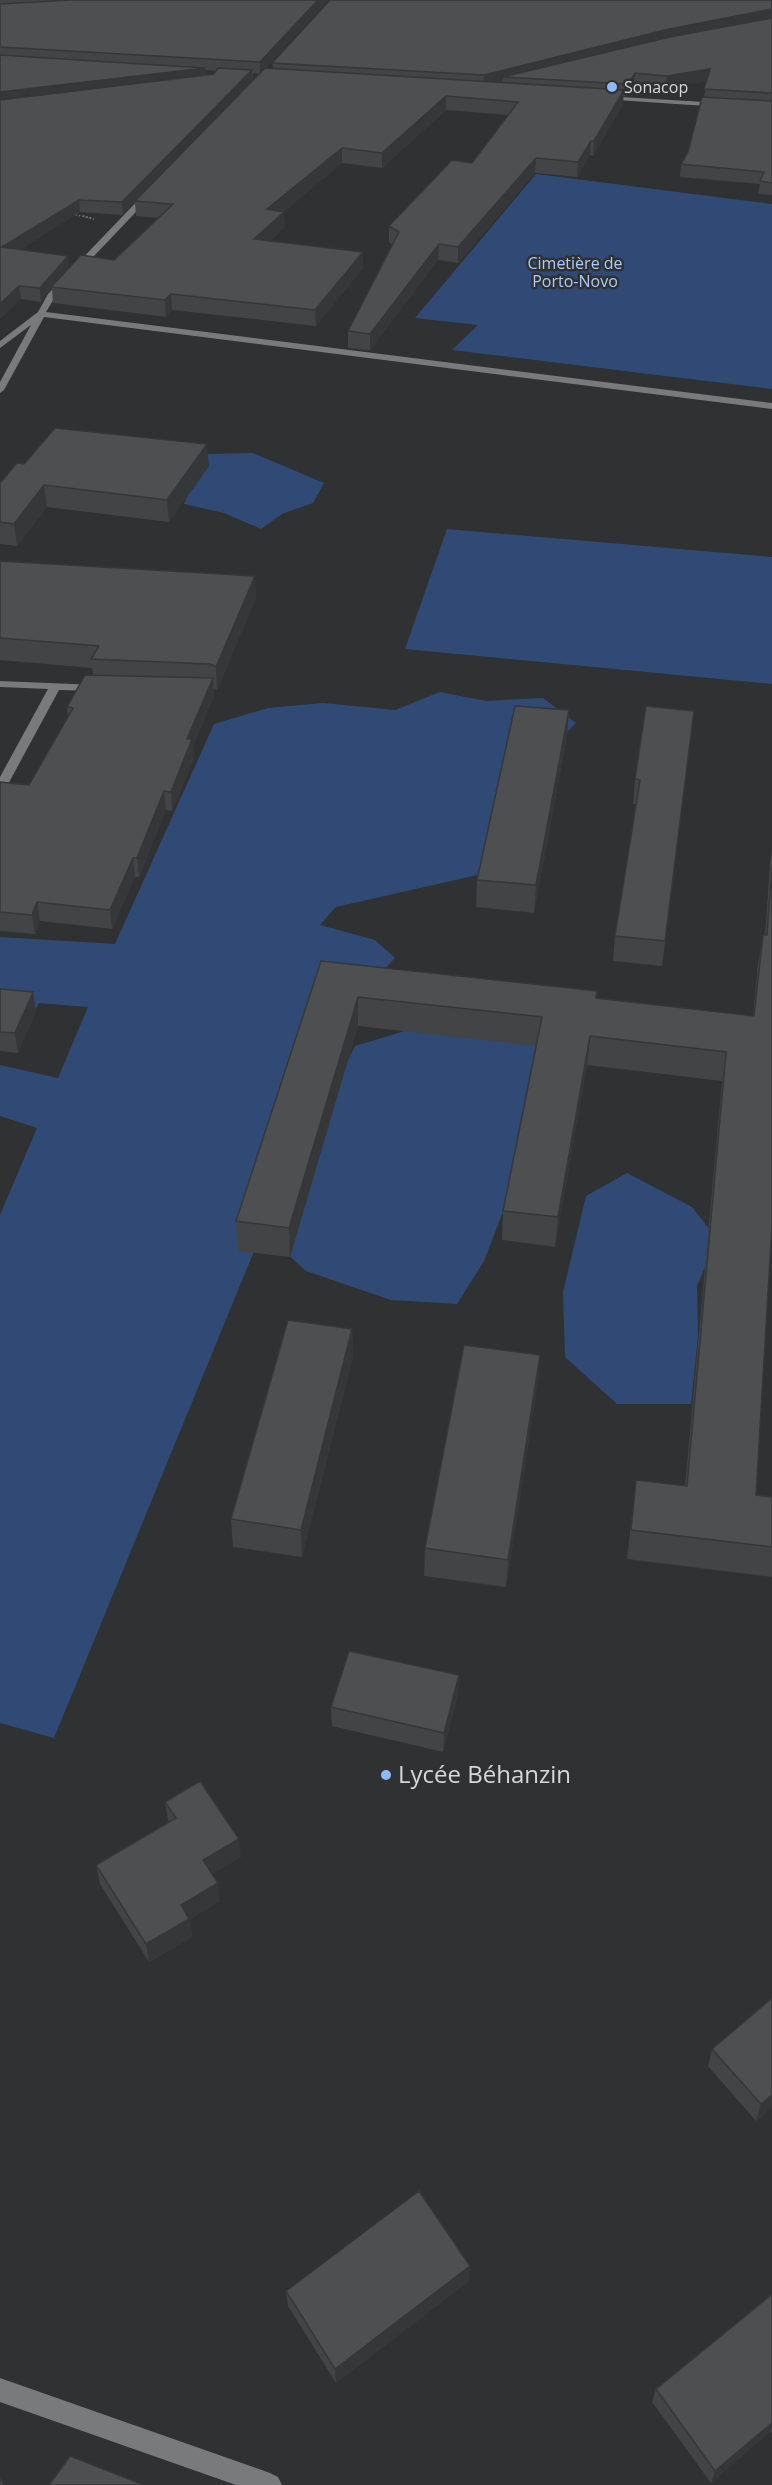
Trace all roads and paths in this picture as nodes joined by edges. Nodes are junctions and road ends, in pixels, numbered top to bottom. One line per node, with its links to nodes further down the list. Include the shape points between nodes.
1 (596, 97): 2 (street)
2 (725, 106)
3 (159, 183): 5 (street)
4 (69, 213): 5 (path)
5 (119, 225): 6 (street, via 51,296)
6 (40, 314): 7 (street); 8 (street); 9 (street)
7 (0, 345)
8 (0, 390)
9 (772, 406)
10 (0, 684): 11 (street)
11 (55, 686): 12 (street); 13 (street)
12 (111, 688)
13 (0, 788)
14 (0, 2390): 15 (street)
15 (270, 2485)

